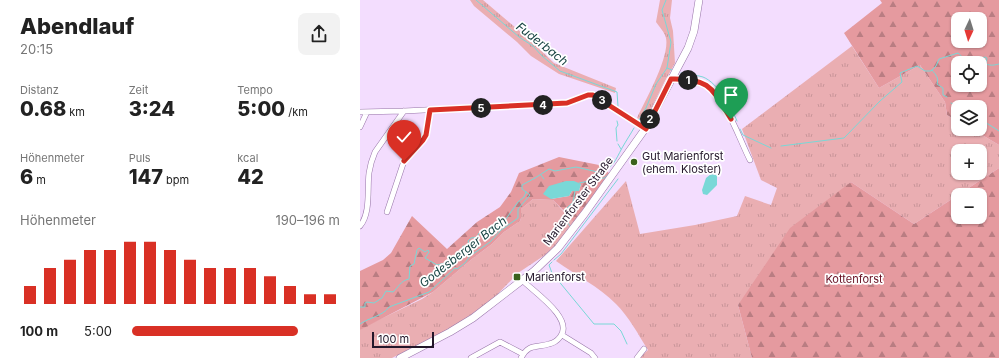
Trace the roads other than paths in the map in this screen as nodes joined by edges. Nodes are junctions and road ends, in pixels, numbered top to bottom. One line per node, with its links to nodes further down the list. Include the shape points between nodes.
1 (699, 0): 2 (main road, Marienforster Straße, via 692,38)
2 (671, 79): 8 (main road, Marienforster Straße); 9 (street, via 702,82 710,88 731,119)
3 (430, 110): 4 (street); 8 (street, via 567,103 593,95); 10 (street, via 426,135 402,164)
4 (404, 111): 6 (street); 11 (street, via 375,152 366,211)
5 (360, 112): 6 (street)
6 (367, 112): 7 (street)
7 (360, 127)
8 (646, 129): 12 (main road, Marienforster Straße, via 558,248)
9 (750, 160)
10 (387, 212)
11 (360, 226)
12 (522, 280): 13 (street, via 561,318); 16 (main road, Marienforster Straße, via 462,325)
13 (562, 335): 15 (street, via 554,343 535,345); 18 (street)
14 (644, 349): 19 (street)
15 (522, 356): 17 (street, via 500,342)
16 (400, 358)
17 (471, 358)
18 (595, 358)
19 (637, 358)

